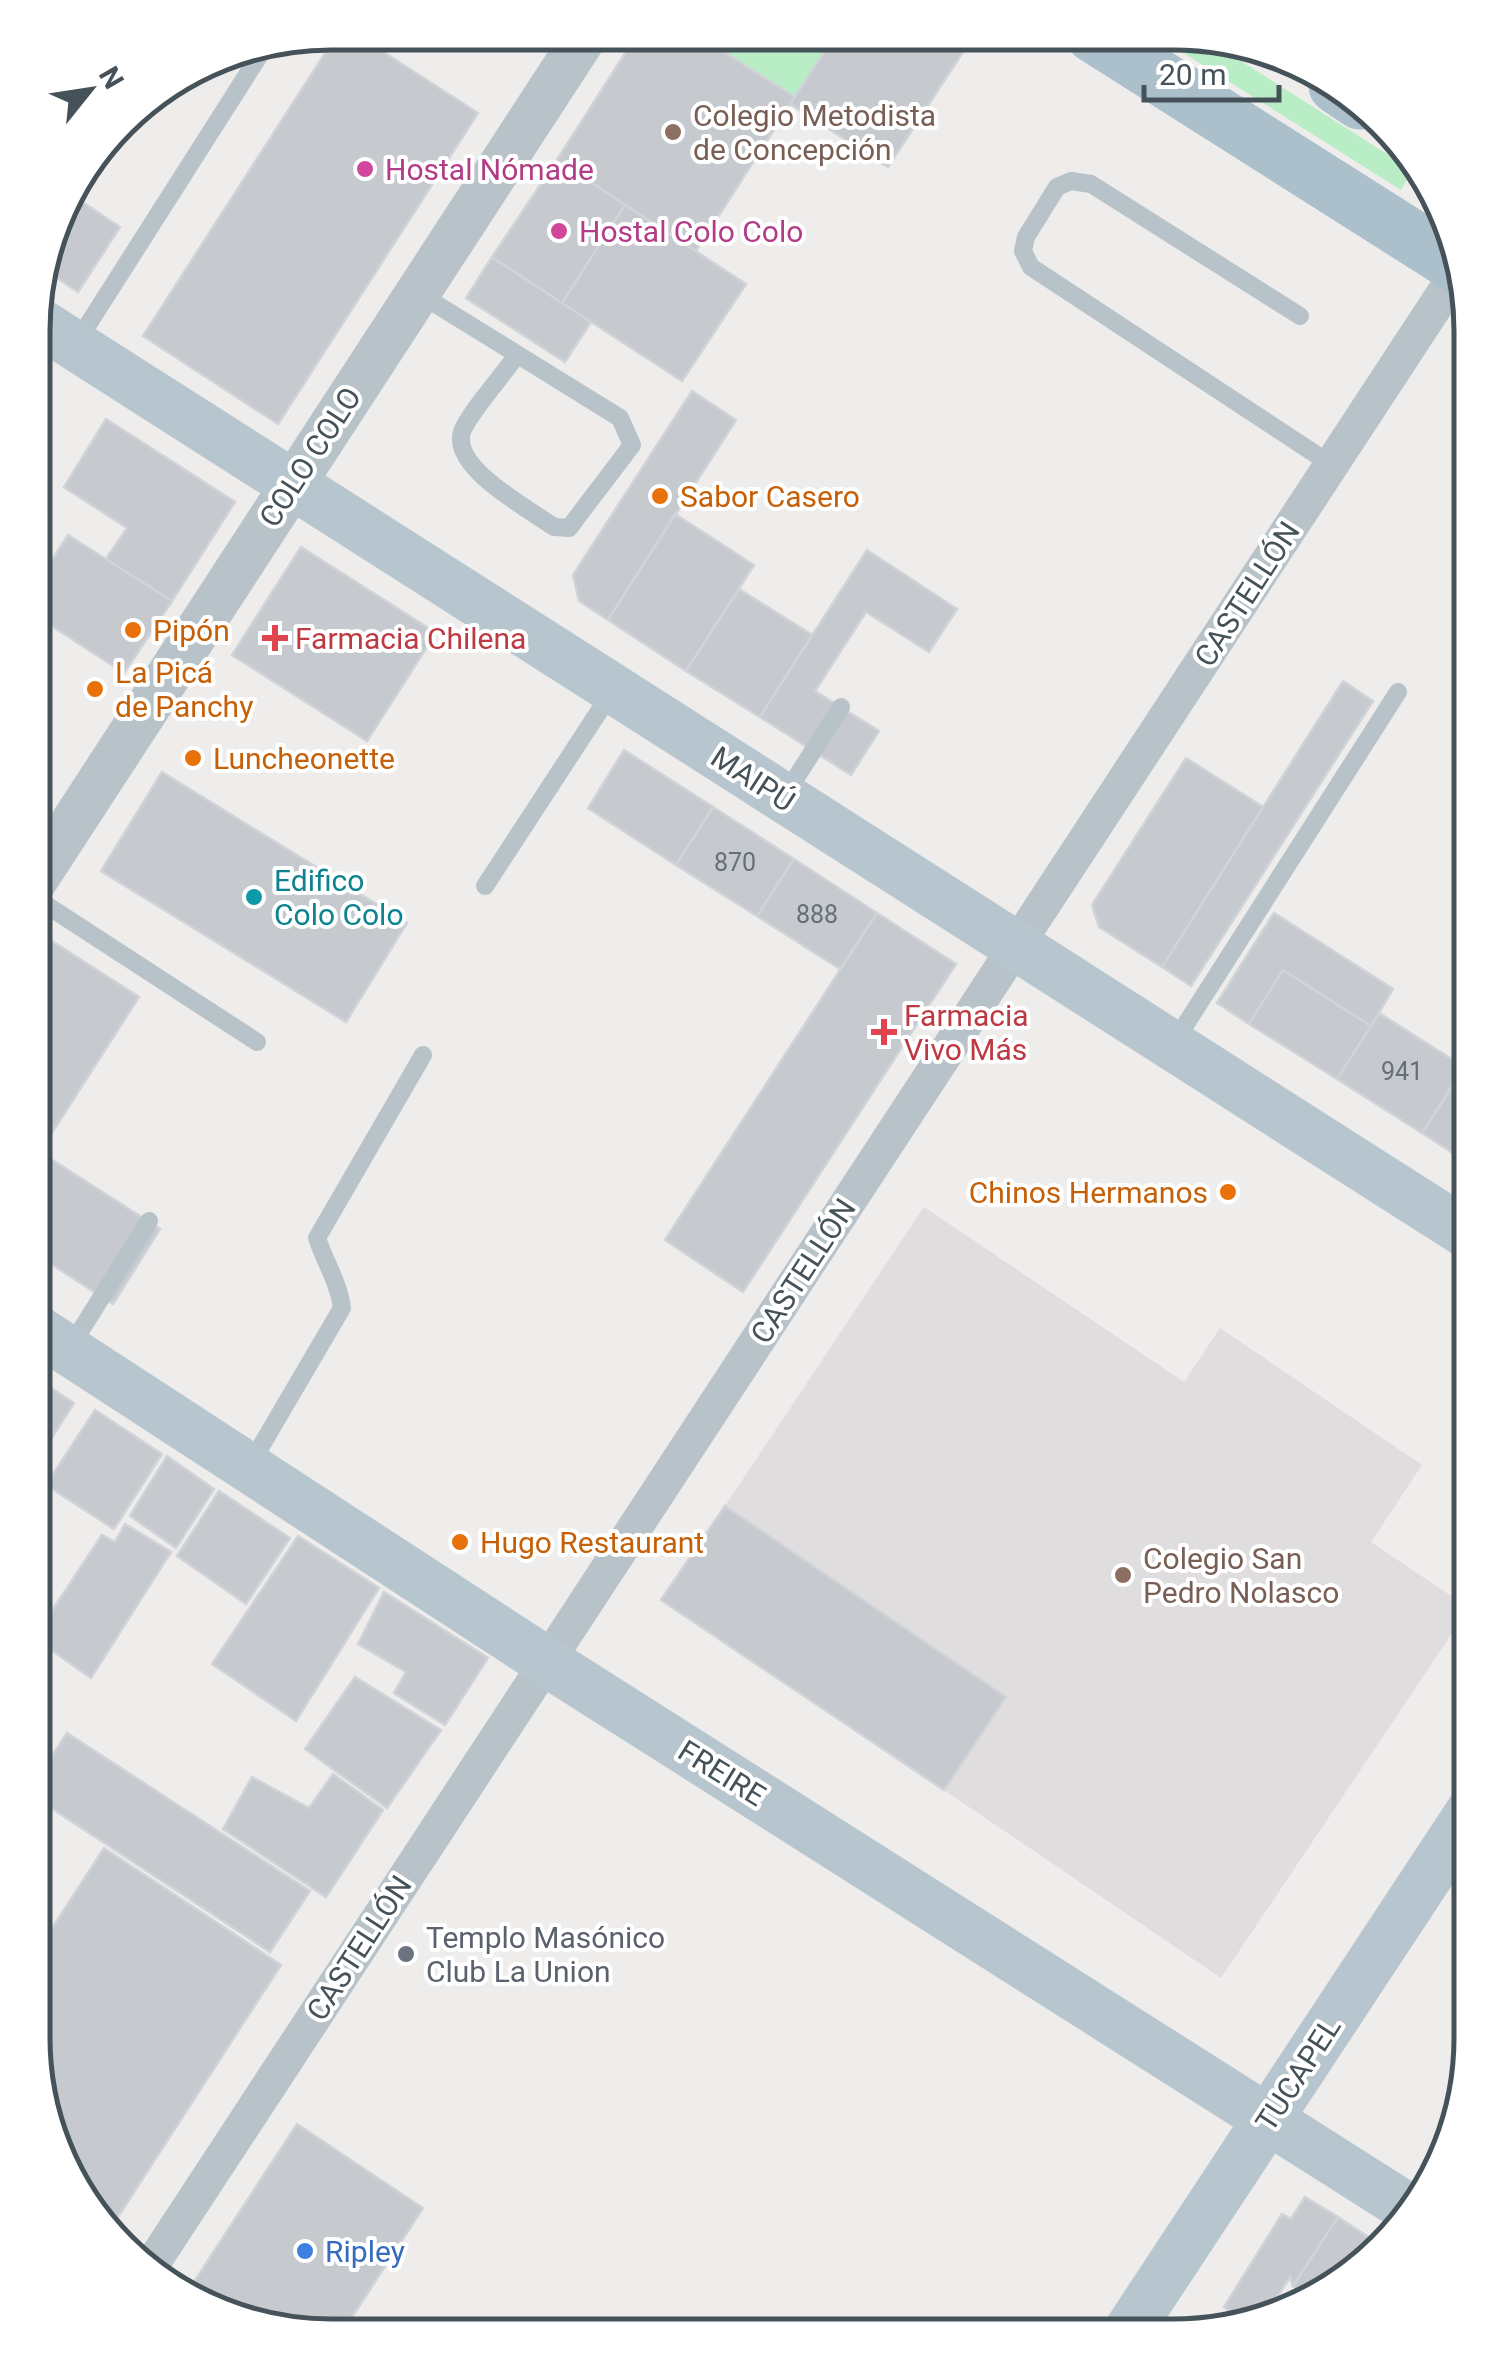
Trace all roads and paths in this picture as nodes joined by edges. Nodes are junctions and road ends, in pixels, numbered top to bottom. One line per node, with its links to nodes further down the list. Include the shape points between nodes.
1 (576, 50): 6 (street, COLO COLO)
2 (1117, 50): 4 (main road)
3 (254, 61): 8 (lane)
4 (1444, 258)
5 (1450, 282): 10 (street, CASTELLÓN)
6 (418, 292): 9 (lane); 11 (street, COLO COLO)
7 (1300, 316): 10 (lane, via 1091,184 1057,187 1026,237 1023,252 1031,268)
8 (55, 332): 11 (main road, MAIPÚ)
9 (516, 356): 9 (lane, via 620,418 632,445 568,528 554,528 470,466 461,448 462,431)
10 (1332, 464): 19 (street, CASTELLÓN)
11 (292, 484): 12 (main road, MAIPÚ); 16 (street, COLO COLO)
12 (613, 690): 15 (main road, MAIPÚ); 17 (lane)
13 (1398, 692): 21 (lane)
14 (841, 707): 15 (lane)
15 (783, 798): 19 (main road, MAIPÚ)
16 (50, 857)
17 (485, 886)
18 (50, 907): 20 (lane)
19 (1016, 947): 21 (main road, MAIPÚ); 27 (street, CASTELLÓN)
20 (257, 1042)
21 (1172, 1046): 24 (main road, MAIPÚ)
22 (424, 1055): 26 (lane, via 317,1238 342,1308)
23 (149, 1221): 25 (lane)
24 (1453, 1225)
25 (51, 1339): 26 (main road, FREIRE)
26 (248, 1467): 27 (main road, FREIRE)
27 (547, 1662): 29 (main road, FREIRE); 31 (street, CASTELLÓN)
28 (1453, 1838): 29 (main road, TUCAPEL)
29 (1268, 2119): 30 (main road, FREIRE); 32 (main road, TUCAPEL)
30 (1400, 2203)
31 (156, 2258)
32 (1136, 2319)

